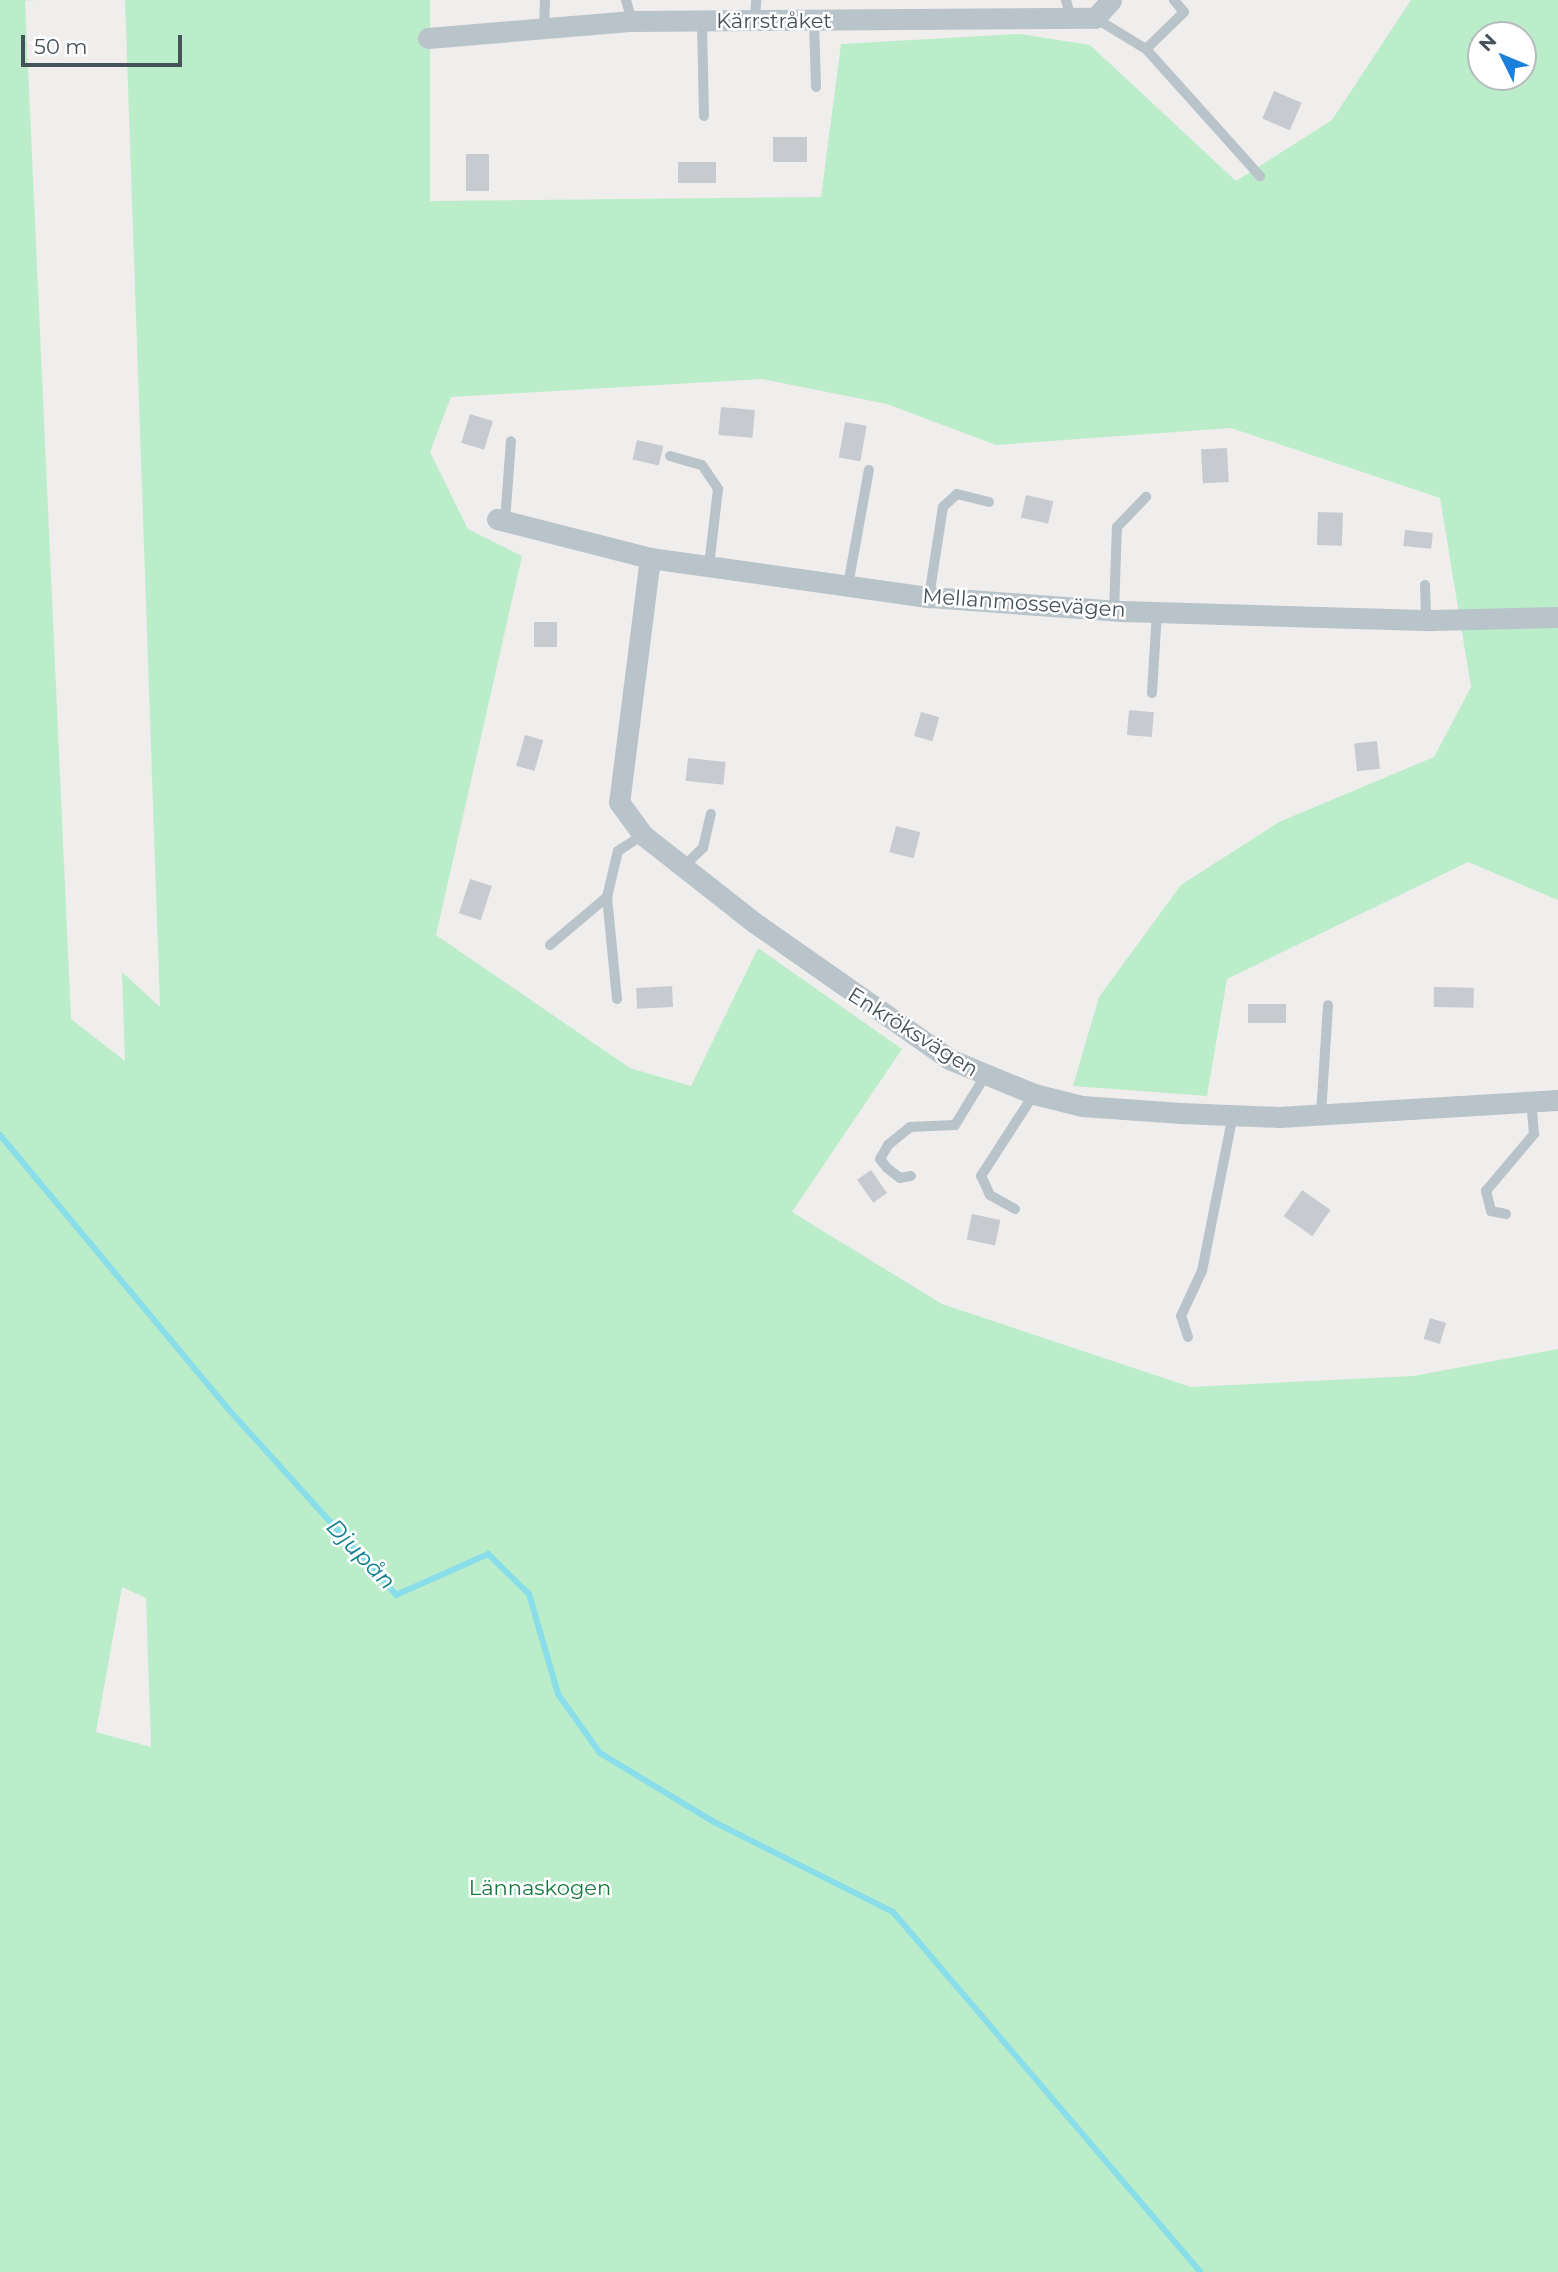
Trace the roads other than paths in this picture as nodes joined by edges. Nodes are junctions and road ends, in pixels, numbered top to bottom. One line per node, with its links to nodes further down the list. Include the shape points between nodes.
1 (545, 0): 12 (lane)
2 (626, 0): 8 (lane)
3 (756, 0): 10 (lane)
4 (1111, 0): 7 (street)
5 (1174, 0): 14 (lane, via 1184,12)
6 (1068, 7): 7 (street, Kärrstråket); 11 (street, Kärrstråket)
7 (1095, 18): 14 (lane)
8 (632, 21): 9 (street, Kärrstråket); 12 (street, Kärrstråket)
9 (702, 22): 10 (street, Kärrstråket); 16 (lane)
10 (755, 22): 11 (street, Kärrstråket)
11 (814, 22): 15 (lane)
12 (544, 28): 13 (street, Kärrstråket)
13 (428, 38)
14 (1146, 49): 17 (lane)
15 (816, 87)
16 (704, 116)
17 (1260, 176)
18 (511, 441): 23 (lane)
19 (670, 456): 25 (lane, via 702,465 718,489)
20 (869, 470): 26 (lane)
21 (1146, 497): 29 (lane, via 1117,527)
22 (989, 502): 28 (lane, via 957,494 943,507)
23 (501, 520): 24 (street, Mellanmossevägen)
24 (650, 558): 25 (street, Mellanmossevägen); 35 (street, Enkröksvägen, via 619,802)
25 (709, 566): 26 (street, Mellanmossevägen)
26 (848, 585): 28 (street, Mellanmossevägen)
27 (1425, 585): 32 (lane)
28 (929, 597): 29 (street, Mellanmossevägen)
29 (1114, 611): 30 (street, Mellanmossevägen)
30 (1157, 612): 32 (street, Mellanmossevägen); 33 (lane)
31 (1558, 617): 32 (street, Mellanmossevägen)
32 (1426, 620)
33 (1152, 693)
34 (711, 814): 36 (lane, via 704,848)
35 (643, 835): 36 (street, Enkröksvägen); 37 (lane, via 618,851)
36 (684, 867): 41 (street, Enkröksvägen, via 845,989)
37 (607, 897): 38 (lane); 39 (lane)
38 (550, 945)
39 (617, 999)
40 (1328, 1005): 45 (lane)
41 (985, 1076): 42 (street, Enkröksvägen); 47 (lane, via 955,1125 909,1127 888,1145 880,1159 900,1178)
42 (1034, 1094): 46 (street, Enkröksvägen, via 1082,1106); 48 (lane, via 981,1175 990,1195)
43 (1531, 1100): 44 (street, Enkröksvägen); 45 (street, Enkröksvägen); 49 (lane, via 1534,1134 1486,1191 1491,1210)
44 (1558, 1100)
45 (1321, 1114): 46 (street, Enkröksvägen)
46 (1233, 1115): 50 (lane, via 1202,1271 1181,1316)
47 (911, 1176)
48 (1015, 1209)
49 (1506, 1214)
50 (1188, 1337)

